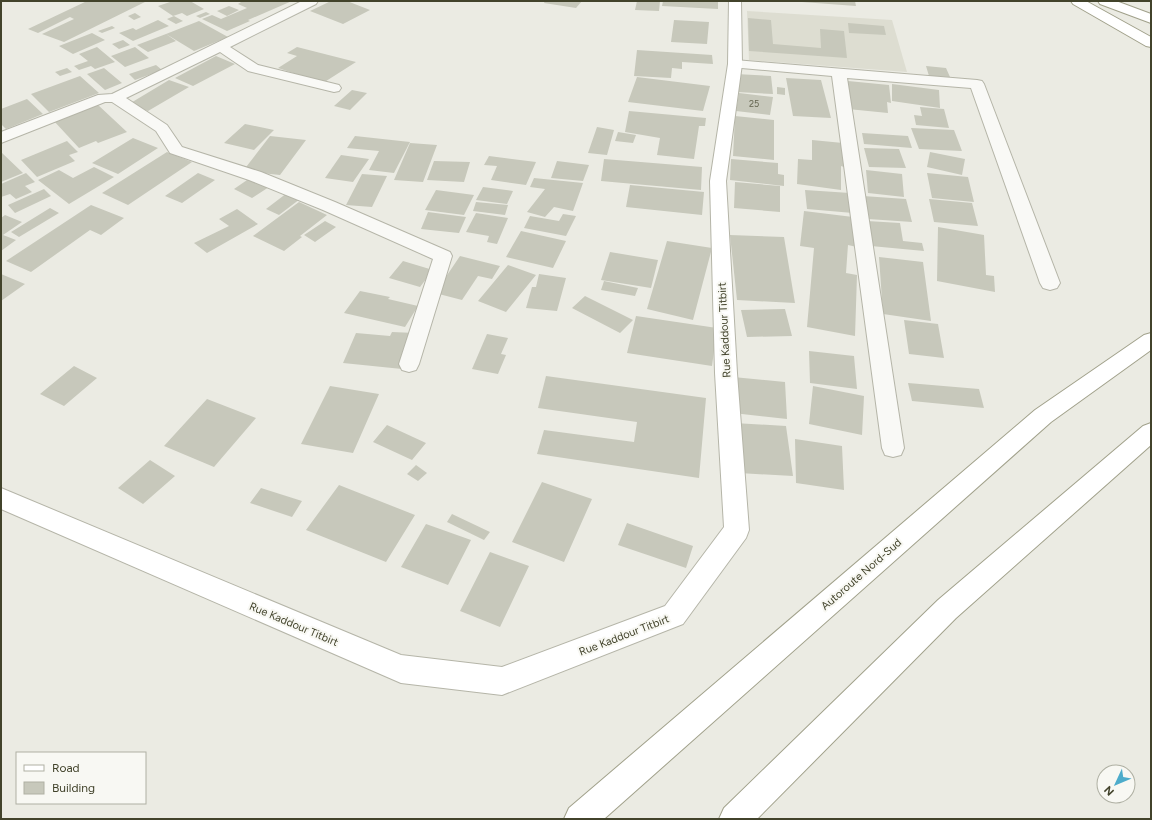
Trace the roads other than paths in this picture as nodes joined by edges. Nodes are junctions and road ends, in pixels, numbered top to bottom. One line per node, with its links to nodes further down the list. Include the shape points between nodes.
1 (312, 1): 7 (street)
2 (735, 1): 8 (main road, Rue Kaddour Titbirt)
3 (1077, 1): 6 (main road)
4 (1104, 1): 5 (main road)
5 (1151, 19)
6 (1151, 43)
7 (220, 46): 10 (street, via 253,68); 11 (street)
8 (735, 64): 9 (street); 18 (main road, Rue Kaddour Titbirt, via 718,181 726,373 737,530 674,615 502,681 401,669)
9 (840, 72): 13 (street, via 977,84); 17 (street)
10 (334, 88)
11 (115, 98): 12 (street, via 103,98); 15 (street, via 162,128 176,150 255,176 443,256)
12 (1, 138)
13 (1050, 283)
14 (1151, 340): 19 (main road, Autoroute Nord-Sud, via 1043,416)
15 (409, 364)
16 (1151, 432): 20 (main road, via 947,609)
17 (893, 448)
18 (1, 498)
19 (580, 819)
20 (735, 819)

